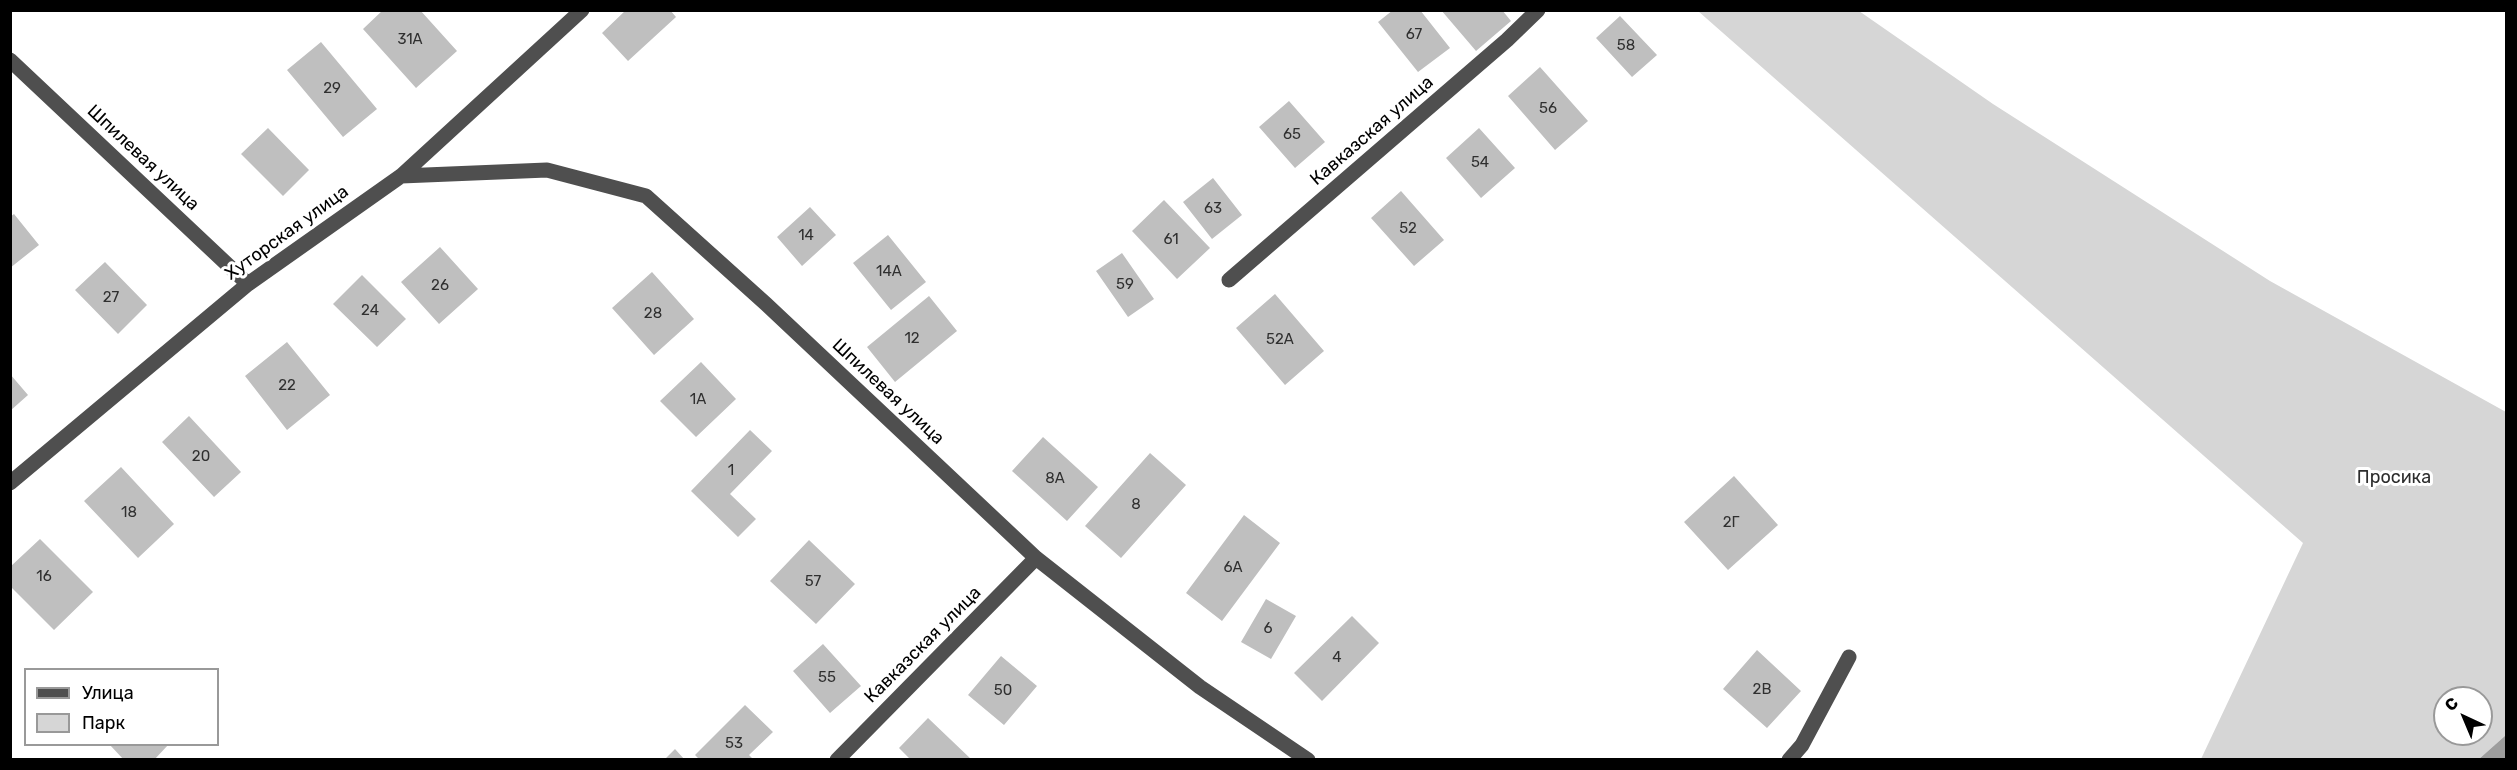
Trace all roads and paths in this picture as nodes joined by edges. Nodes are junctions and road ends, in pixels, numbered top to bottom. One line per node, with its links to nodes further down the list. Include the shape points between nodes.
1 (582, 10): 4 (street, Хуторская улица)
2 (1538, 10): 5 (street, Кавказская улица)
3 (10, 60): 6 (street, Шпилевая улица)
4 (401, 176): 6 (street, Хуторская улица); 8 (street, Шпилевая улица, via 547,170 646,196)
5 (1229, 280)
6 (248, 284): 7 (street, Хуторская улица)
7 (10, 483)
8 (1036, 558): 10 (street, Кавказская улица); 11 (street, Шпилевая улица, via 1200,687)
9 (1849, 657): 12 (street, via 1802,745)
10 (837, 759)
11 (1308, 759)
12 (1789, 759)

